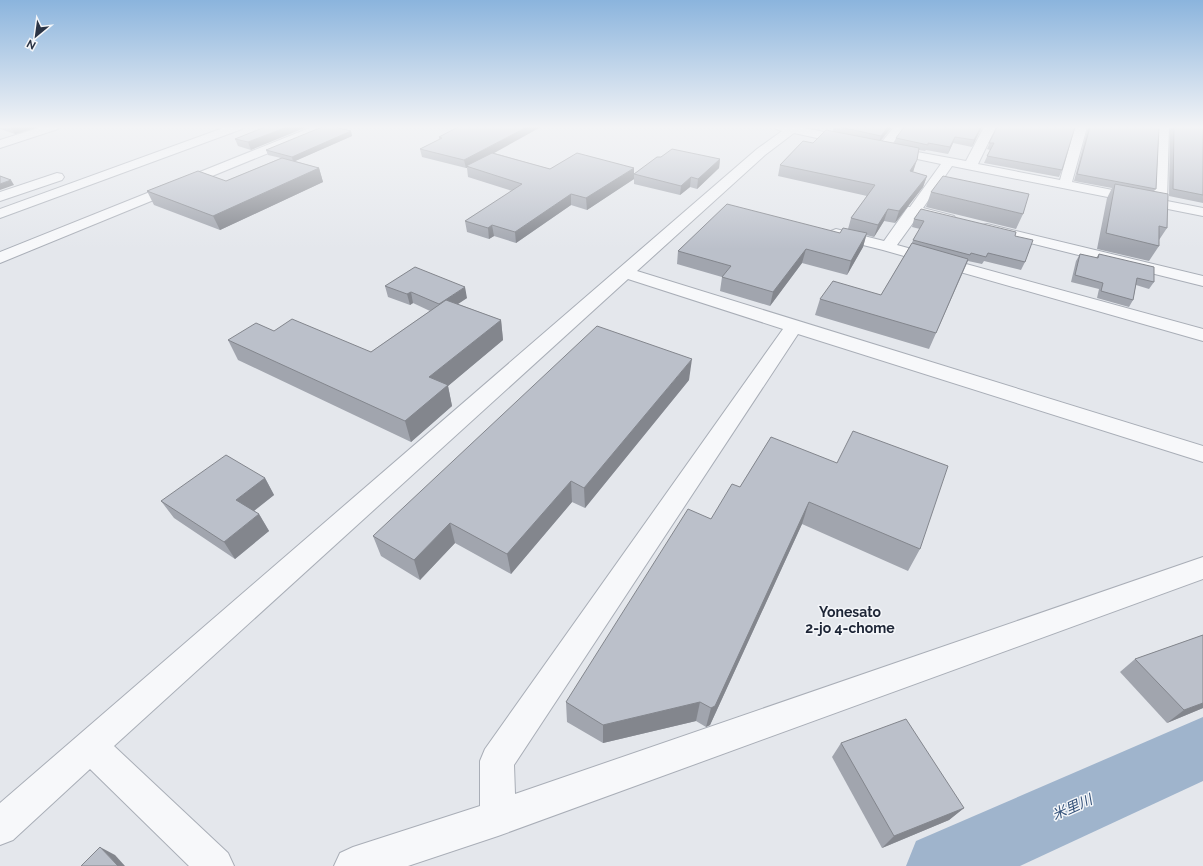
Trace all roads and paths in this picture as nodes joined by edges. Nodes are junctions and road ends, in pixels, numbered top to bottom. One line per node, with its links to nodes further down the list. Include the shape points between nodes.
1 (127, 167): 14 (street)
2 (222, 167): 17 (street)
3 (747, 167): 18 (street, via 713,204)
4 (945, 167): 12 (street)
5 (977, 167): 9 (street)
6 (1070, 167): 9 (street)
7 (1161, 167): 11 (street)
8 (66, 174): 10 (street)
9 (1065, 184): 11 (street)
10 (0, 197)
11 (1160, 203): 13 (street)
12 (913, 210): 16 (street); 19 (street)
13 (1203, 212)
14 (0, 214)
15 (819, 230): 16 (street)
16 (888, 247): 21 (street)
17 (2, 256)
18 (625, 273): 20 (street); 24 (street)
19 (1203, 281)
20 (795, 325): 22 (street); 25 (street, via 497,761)
21 (1203, 335)
22 (1203, 454)
23 (1203, 568): 25 (street)
24 (90, 746): 26 (street); 27 (street)
25 (498, 818): 28 (street)
26 (0, 828)
27 (215, 866)
28 (353, 866)

